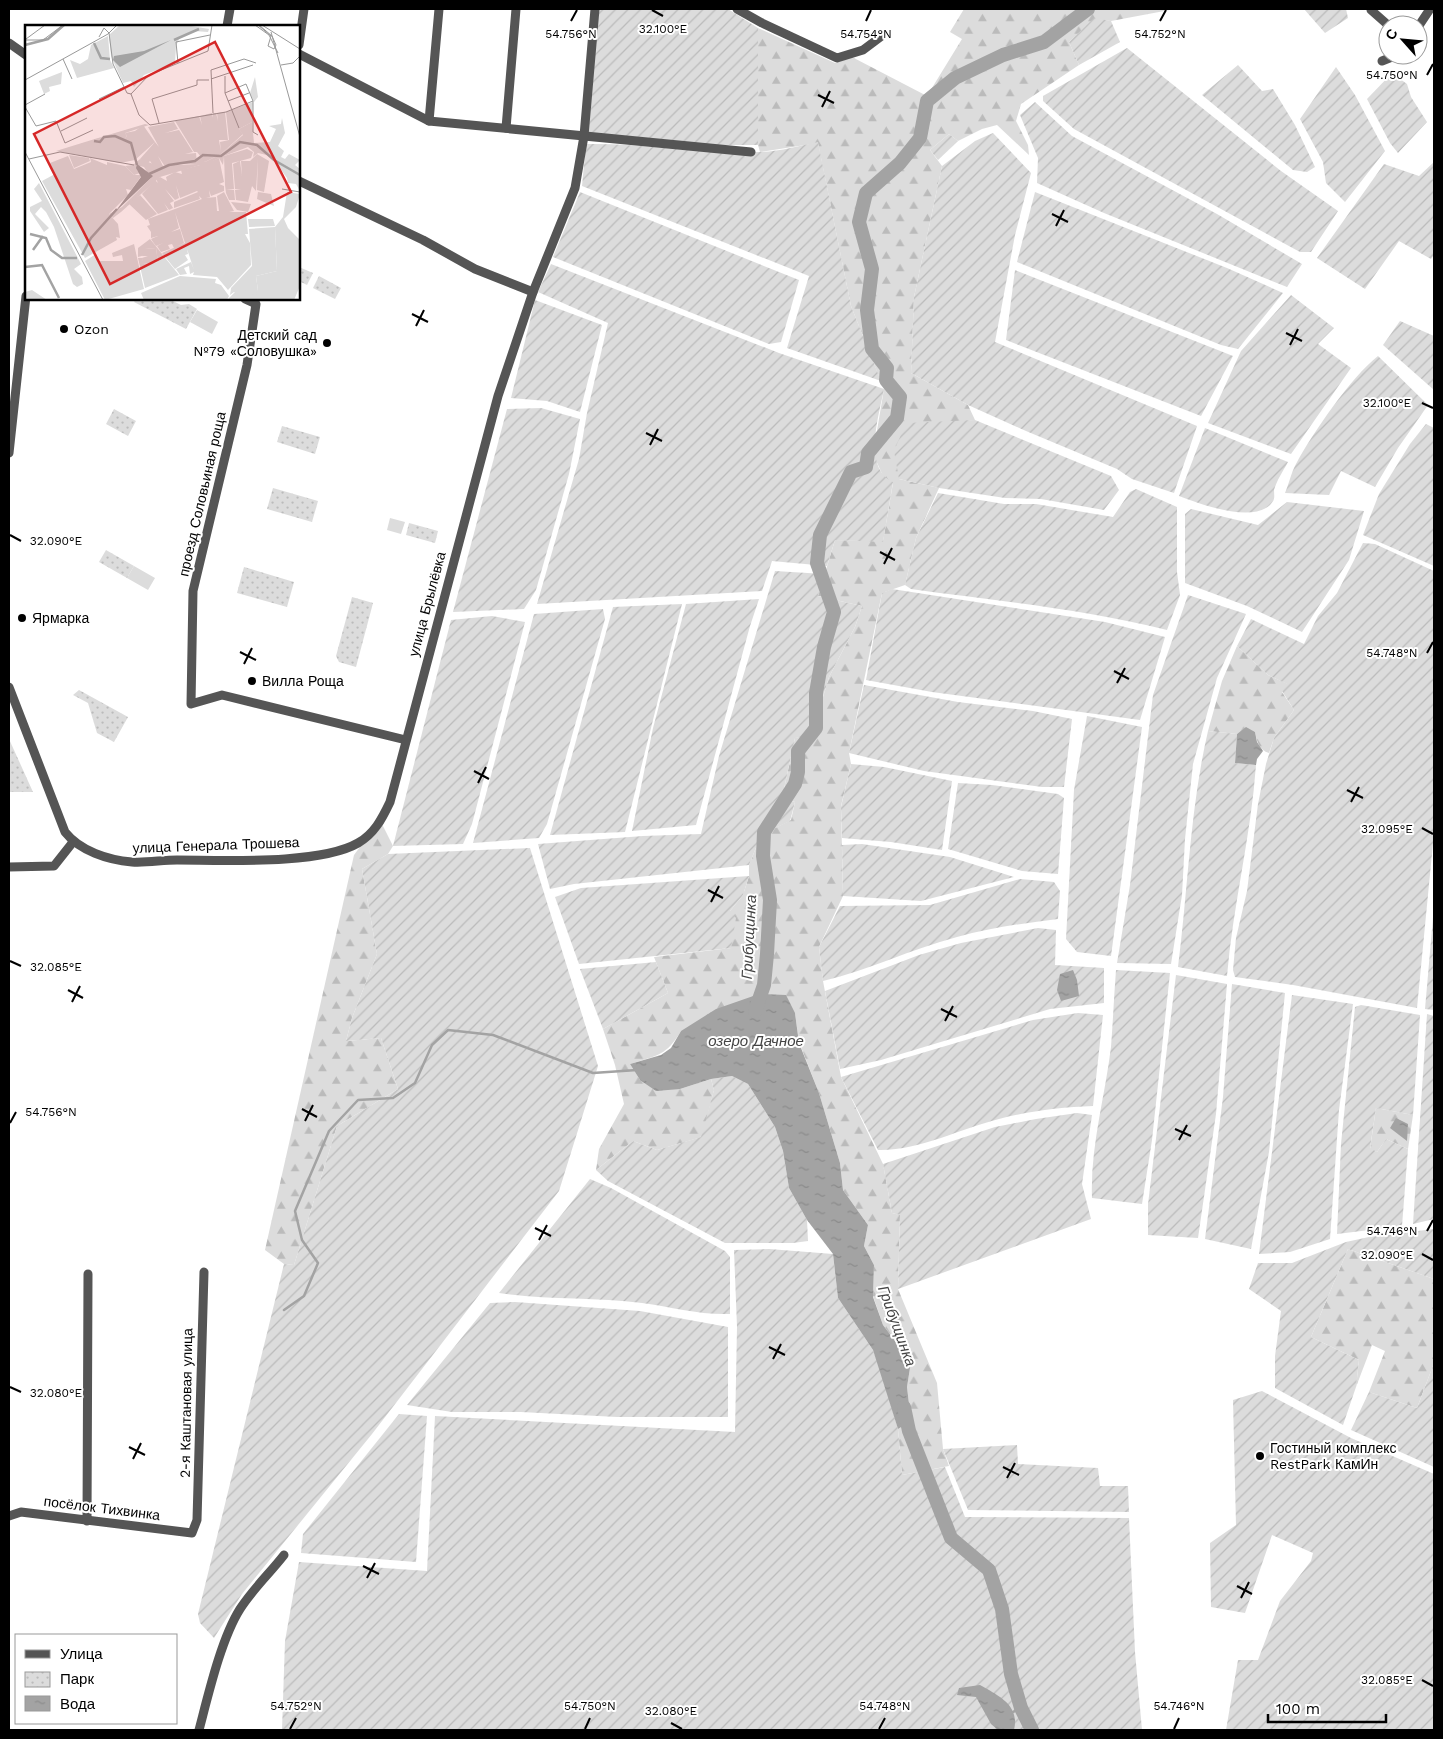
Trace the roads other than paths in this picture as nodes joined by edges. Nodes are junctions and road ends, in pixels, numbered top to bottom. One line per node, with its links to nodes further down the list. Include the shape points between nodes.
1 (230, 9): 9 (street)
2 (304, 9): 11 (street)
3 (439, 9): 15 (street)
4 (516, 9): 16 (street)
5 (596, 9): 17 (street, улица Брылёвка)
6 (737, 9): 10 (street, via 837,58 864,50)
7 (1371, 10): 8 (street)
8 (1378, 16)
9 (227, 25)
10 (883, 35)
11 (300, 38)
12 (9, 43): 13 (street)
13 (25, 54)
14 (300, 55): 15 (street)
15 (429, 121): 16 (street)
16 (506, 128): 17 (street)
17 (584, 136): 18 (street); 20 (street, улица Брылёвка, via 575,188)
18 (751, 152)
19 (300, 181): 20 (street, via 423,240 475,269)
20 (533, 292): 25 (street, улица Брылёвка, via 498,396)
21 (26, 300): 23 (street)
22 (247, 300): 25 (street, проезд Соловьиная роща, via 256,304 246,365 193,591 191,704 222,695)
23 (9, 454)
24 (9, 686): 27 (street, via 65,832)
25 (406, 740): 26 (street, улица Брылёвка, via 390,802)
26 (382, 819): 27 (street, улица Генерала Трошева, via 357,844 333,853 265,860 131,862 95,854)
27 (73, 842): 28 (street, via 54,866)
28 (9, 867)
29 (204, 1272): 33 (street, 2-я Каштановая улица, via 197,1520)
30 (88, 1274): 32 (street)
31 (9, 1516): 32 (street, посёлок Тихвинка, via 21,1512)
32 (87, 1521): 33 (street, посёлок Тихвинка)
33 (192, 1533)
34 (284, 1555): 35 (street, via 240,1609)
35 (199, 1730)

